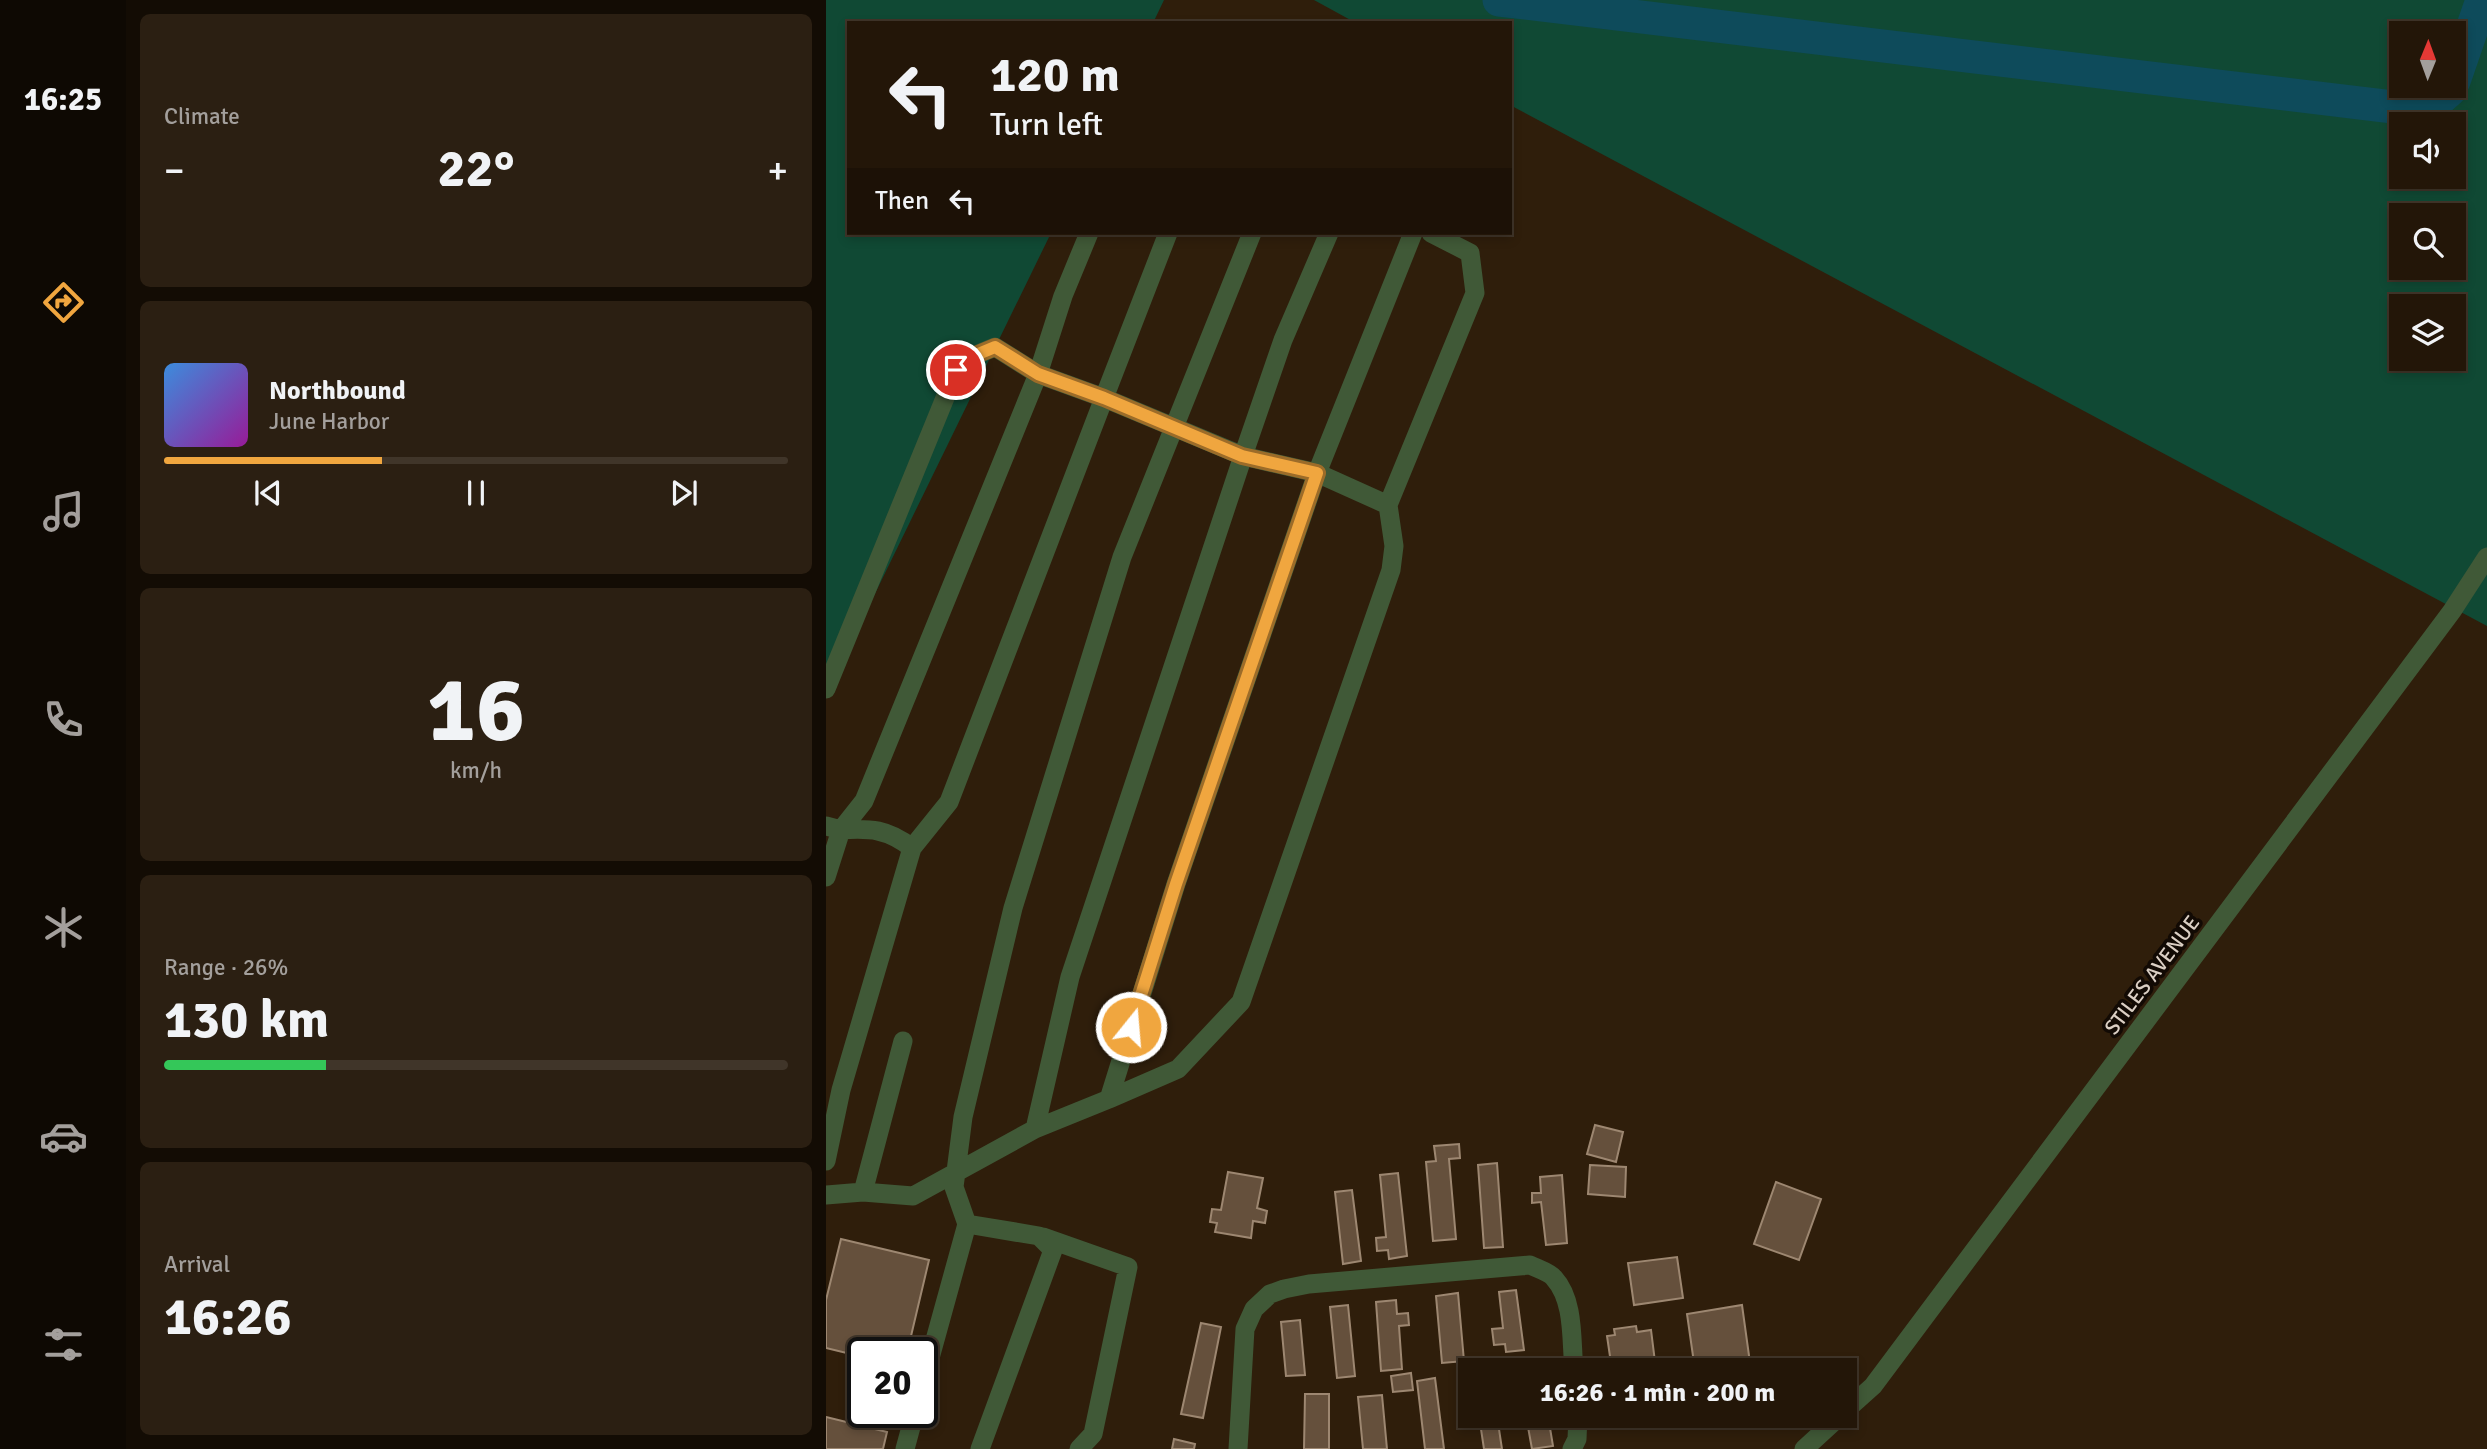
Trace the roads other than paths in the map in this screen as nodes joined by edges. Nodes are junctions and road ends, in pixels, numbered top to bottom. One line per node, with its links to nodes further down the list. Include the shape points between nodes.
1 (1088, 235): 7 (street)
2 (1166, 235): 8 (street)
3 (1251, 235): 9 (street)
4 (1328, 235): 10 (street, via 1283,340)
5 (1412, 235): 11 (street)
6 (1435, 235): 12 (street, via 1469,253 1475,293)
7 (1038, 374): 8 (street); 14 (street, via 995,347 971,357 956,370); 15 (street, via 864,802)
8 (1104, 398): 9 (street); 16 (street, via 949,802)
9 (1173, 427): 10 (street); 22 (street, via 1122,557 1013,908 962,1117)
10 (1242, 456): 11 (street); 20 (street, via 1070,977)
11 (1317, 473): 12 (street); 19 (street, via 1176,884)
12 (1388, 505): 19 (street, via 1394,546 1391,570 1241,1002 1178,1069)
13 (2487, 557): 29 (street, STILES AVENUE, via 2452,611 1873,1386)
14 (826, 689)
15 (834, 828): 16 (street, via 873,828); 17 (street)
16 (912, 848): 21 (street, via 841,1090)
17 (826, 877)
18 (902, 1041): 23 (street)
19 (1109, 1099): 20 (street)
20 (1035, 1129): 22 (street)
21 (826, 1161)
22 (956, 1174): 23 (street, via 914,1196); 25 (street, via 954,1187)
23 (863, 1192): 24 (street)
24 (826, 1195)
25 (967, 1224): 26 (street); 27 (street)
26 (1039, 1236): 34 (street, via 1053,1250); 35 (street, via 1128,1267 1093,1434)
27 (936, 1337)
28 (1573, 1358): 36 (street, via 1564,1293 1553,1276 1530,1265 1284,1289 1270,1294 1254,1309 1245,1329)
29 (1857, 1400)
30 (911, 1428): 33 (street)
31 (1577, 1428): 37 (street)
32 (1827, 1428): 38 (street)
33 (905, 1449)
34 (980, 1449)
35 (1079, 1449)
36 (1238, 1449)
37 (1573, 1449)
38 (1804, 1449)

